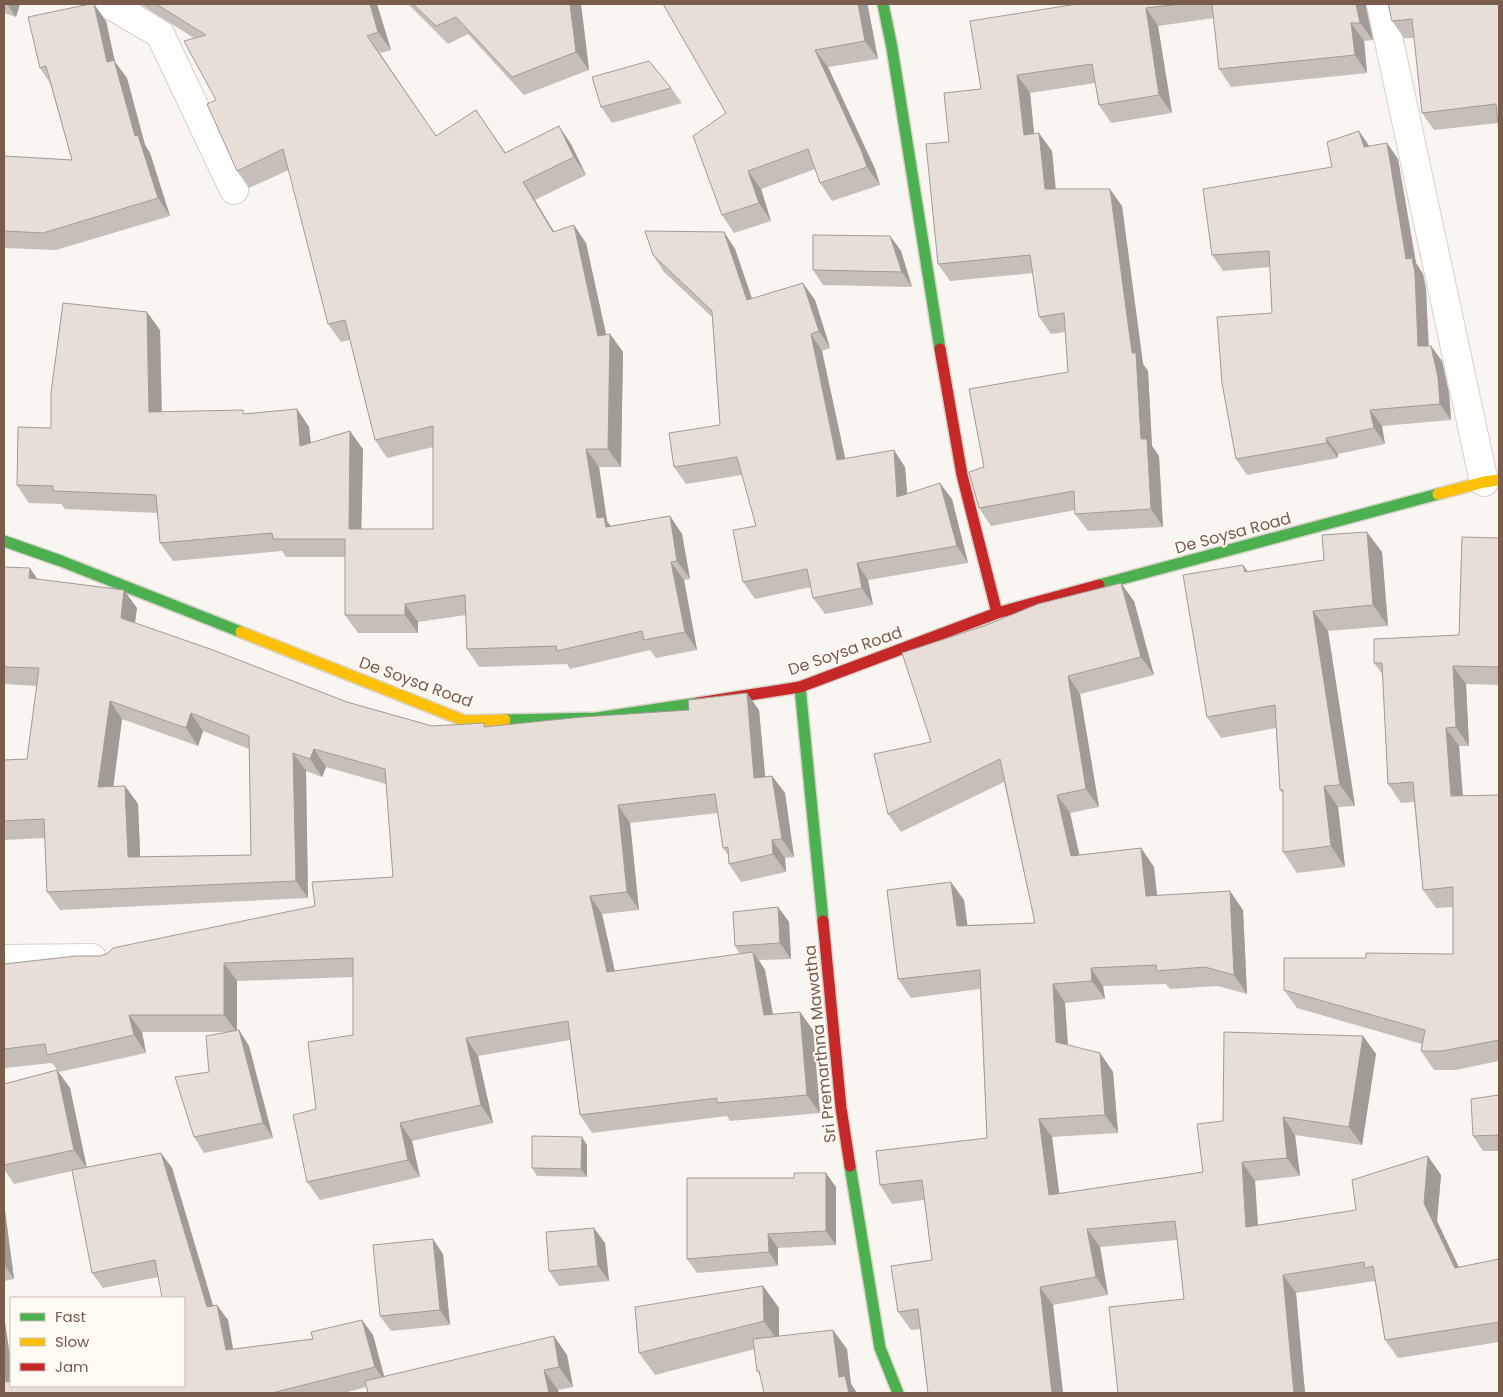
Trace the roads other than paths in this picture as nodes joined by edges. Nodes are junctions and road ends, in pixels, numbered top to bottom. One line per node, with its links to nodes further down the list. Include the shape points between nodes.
1 (110, 4): 4 (street, via 160,34)
2 (883, 4): 7 (main road, via 962,475)
3 (1381, 4): 5 (street)
4 (234, 190)
5 (1492, 481): 7 (main road, De Soysa Road)
6 (4, 541): 8 (main road, De Soysa Road, via 465,721 597,718)
7 (997, 613): 8 (main road, De Soysa Road)
8 (800, 687): 11 (main road, Sri Premarthna Mawatha, via 841,1108 880,1348)
9 (112, 958): 10 (street)
10 (4, 959)
11 (898, 1393)

